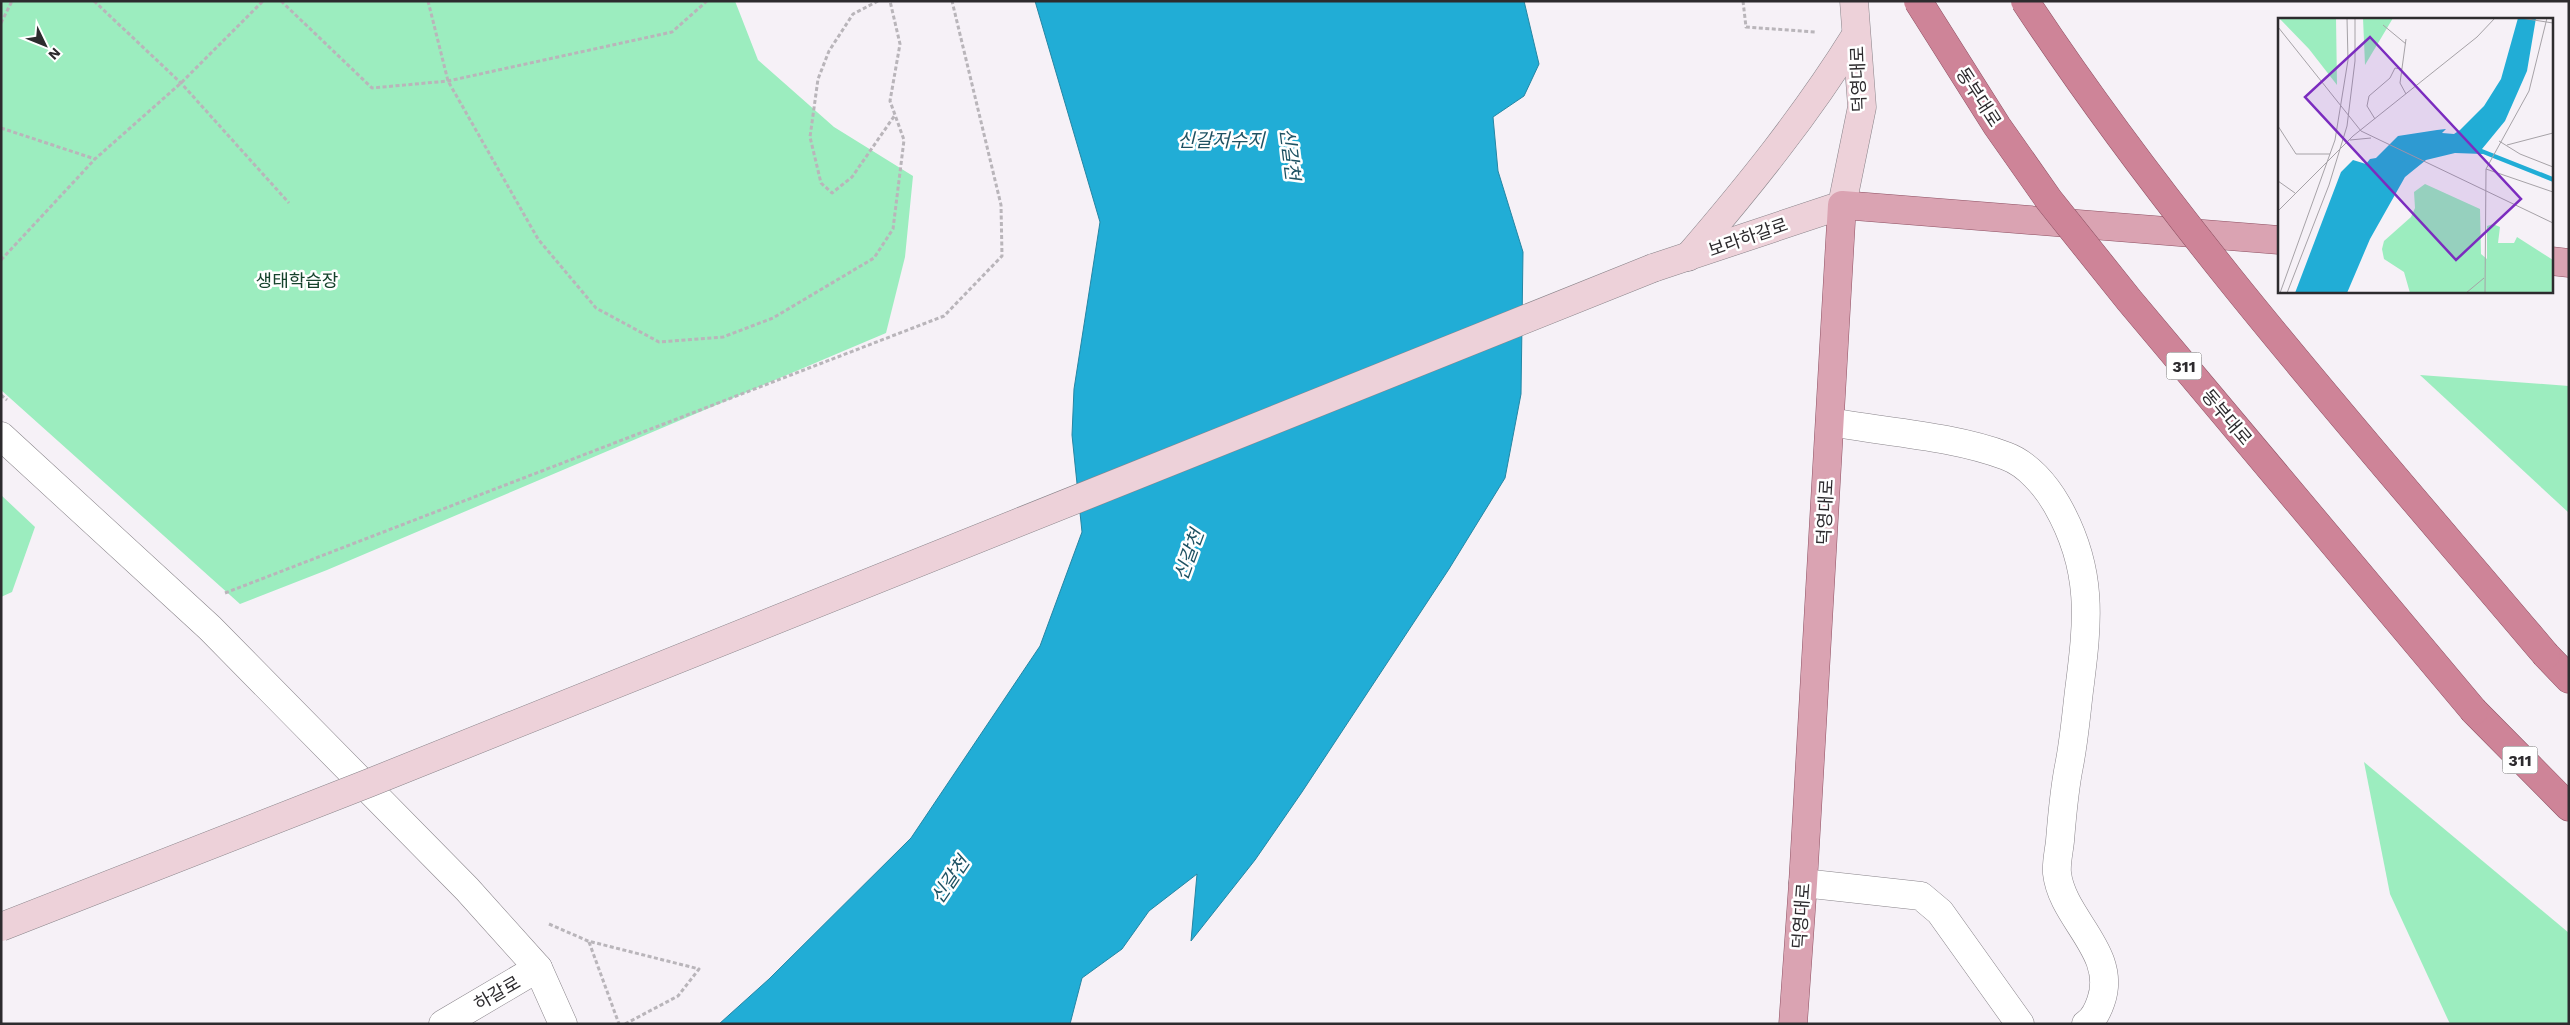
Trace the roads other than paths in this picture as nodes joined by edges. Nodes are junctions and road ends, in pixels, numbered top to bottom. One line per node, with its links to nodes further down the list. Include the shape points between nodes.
1 (1854, 1): 4 (main road, 덕영대로)
2 (1918, 1): 13 (highway, 동부대로 / 311, bridge, via 1997,126 2129,300 2474,712)
3 (2025, 1): 12 (highway, bridge, via 2074,75 2180,217 2259,315)
4 (1856, 35): 5 (main road, 덕영대로, via 1862,107); 7 (main road, via 1818,95 1749,186)
5 (1842, 205): 6 (main road); 7 (main road, 보라하갈로); 10 (main road, 덕영대로)
6 (2278, 240)
7 (1688, 257): 15 (main road, 보라하갈로, bridge, via 1653,268 378,780)
8 (2552, 262): 9 (main road)
9 (2569, 263)
10 (1830, 422): 14 (main road, 덕영대로); 21 (street, via 1962,444 2008,456 2048,490 2066,522 2079,555 2087,627 2064,789 2057,872 2061,889 2099,957 2104,974 2103,994 2097,1012)
11 (1, 436): 16 (street, via 210,628 467,889)
12 (2569, 679)
13 (2569, 806)
14 (1803, 883): 19 (main road, 덕영대로); 20 (street, via 1921,896 1940,912)
15 (1, 927)
16 (542, 974): 17 (street, 하갈로); 18 (street)
17 (443, 1024)
18 (563, 1024)
19 (1792, 1024)
20 (2020, 1024)
21 (2086, 1024)

